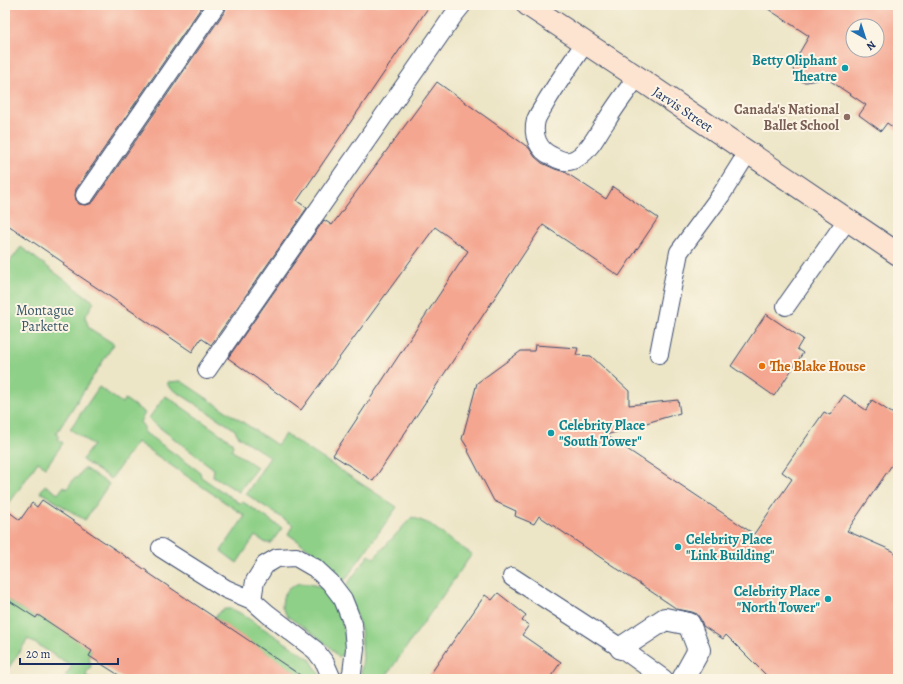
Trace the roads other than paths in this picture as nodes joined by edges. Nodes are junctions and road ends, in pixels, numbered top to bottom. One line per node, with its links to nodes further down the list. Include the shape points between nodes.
1 (216, 5): 7 (lane)
2 (462, 5): 12 (lane)
3 (528, 5): 4 (main road, Jarvis Street)
4 (585, 43): 5 (main road, Jarvis Street); 5 (lane, via 536,120 534,132 538,143 550,156 565,162 579,157 589,148 607,118)
5 (637, 78): 6 (main road, Jarvis Street)
6 (748, 152): 8 (main road, Jarvis Street); 11 (lane, via 721,195 679,252)
7 (85, 195)
8 (847, 220): 9 (main road, Jarvis Street); 10 (lane)
9 (898, 254)
10 (786, 306)
11 (659, 354)
12 (206, 370)
13 (161, 548): 15 (lane, via 226,588)
14 (512, 577): 16 (lane)
15 (252, 600): 17 (lane, via 316,650); 18 (lane, via 254,581 266,565 277,558 296,556 315,568 343,599 353,624 355,649)
16 (621, 648): 19 (lane); 20 (street, via 665,619 689,624 699,650)
17 (332, 679)
18 (349, 679)
19 (664, 679)
20 (683, 679)

